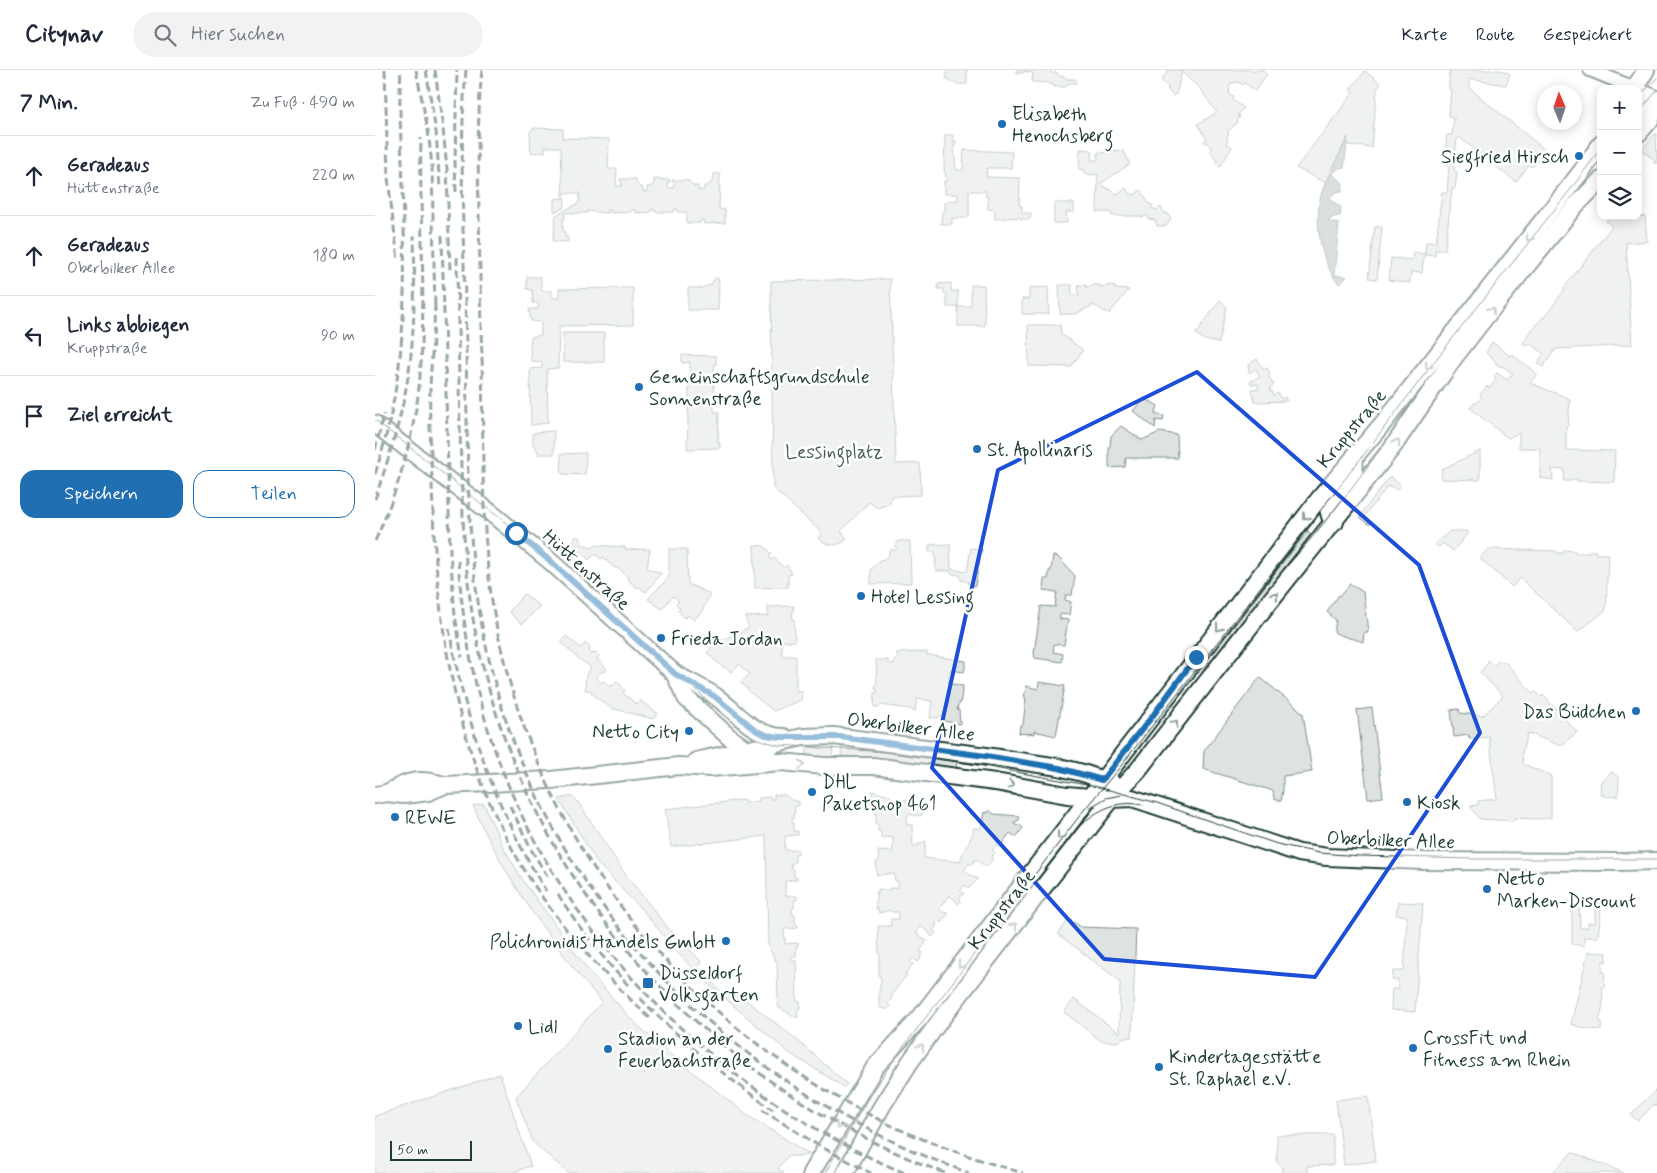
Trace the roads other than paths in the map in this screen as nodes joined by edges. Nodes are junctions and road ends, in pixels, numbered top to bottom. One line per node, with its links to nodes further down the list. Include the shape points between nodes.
1 (1590, 70): 3 (street)
2 (1646, 70): 4 (main road)
3 (1626, 85)
4 (1638, 85)
5 (1642, 91): 6 (street)
6 (1657, 97)
7 (1657, 107): 8 (main road)
8 (1641, 130)
9 (1597, 149): 14 (main road, Kruppstraße, one-way to 14)
10 (1597, 166): 12 (main road, Kruppstraße, via 1553,220)
11 (1597, 184): 12 (main road, Kruppstraße)
12 (1548, 239): 15 (main road, Kruppstraße, one-way to 12, via 1392,448 1453,359)
13 (375, 424): 16 (main road, Hüttenstraße, via 526,541)
14 (1360, 449): 15 (main road, via 1371,446 1373,458 1340,502); 19 (main road, Kruppstraße, one-way to 19)
15 (1335, 522): 21 (main road, Kruppstraße, one-way to 15)
16 (675, 674): 17 (main road, Hüttenstraße, via 686,698); 18 (main road, Hüttenstraße, via 714,696 757,731 773,736)
17 (714, 723): 20 (main road, Hüttenstraße); 22 (main road, via 715,745)
18 (803, 737): 20 (main road, Oberbilker Allee); 25 (main road, Oberbilker Allee, via 847,738 986,756 1059,768)
19 (1134, 739): 21 (main road, via 1149,736 1154,742); 25 (main road, Kruppstraße)
20 (746, 749): 22 (main road, Oberbilker Allee); 23 (main road, Hüttenstraße)
21 (1153, 749): 27 (main road, Kruppstraße)
22 (703, 759): 24 (main road, Oberbilker Allee)
23 (781, 762): 24 (main road, Oberbilker Allee, via 710,768); 28 (main road, Oberbilker Allee, one-way to 28, via 873,766)
24 (679, 766): 26 (main road, Oberbilker Allee, via 551,780 444,785 428,792)
25 (1102, 780): 27 (main road, Oberbilker Allee); 28 (main road, Kruppstraße)
26 (381, 794)
27 (1122, 794): 28 (main road, Oberbilker Allee); 29 (main road, Oberbilker Allee, via 1312,856 1457,862); 31 (main road, Kruppstraße, one-way to 27, via 887,1098 941,1019)
28 (1089, 797): 30 (main road, Kruppstraße, one-way to 30, via 942,990 879,1063)
29 (1657, 861)
30 (811, 1173)
31 (845, 1173)

